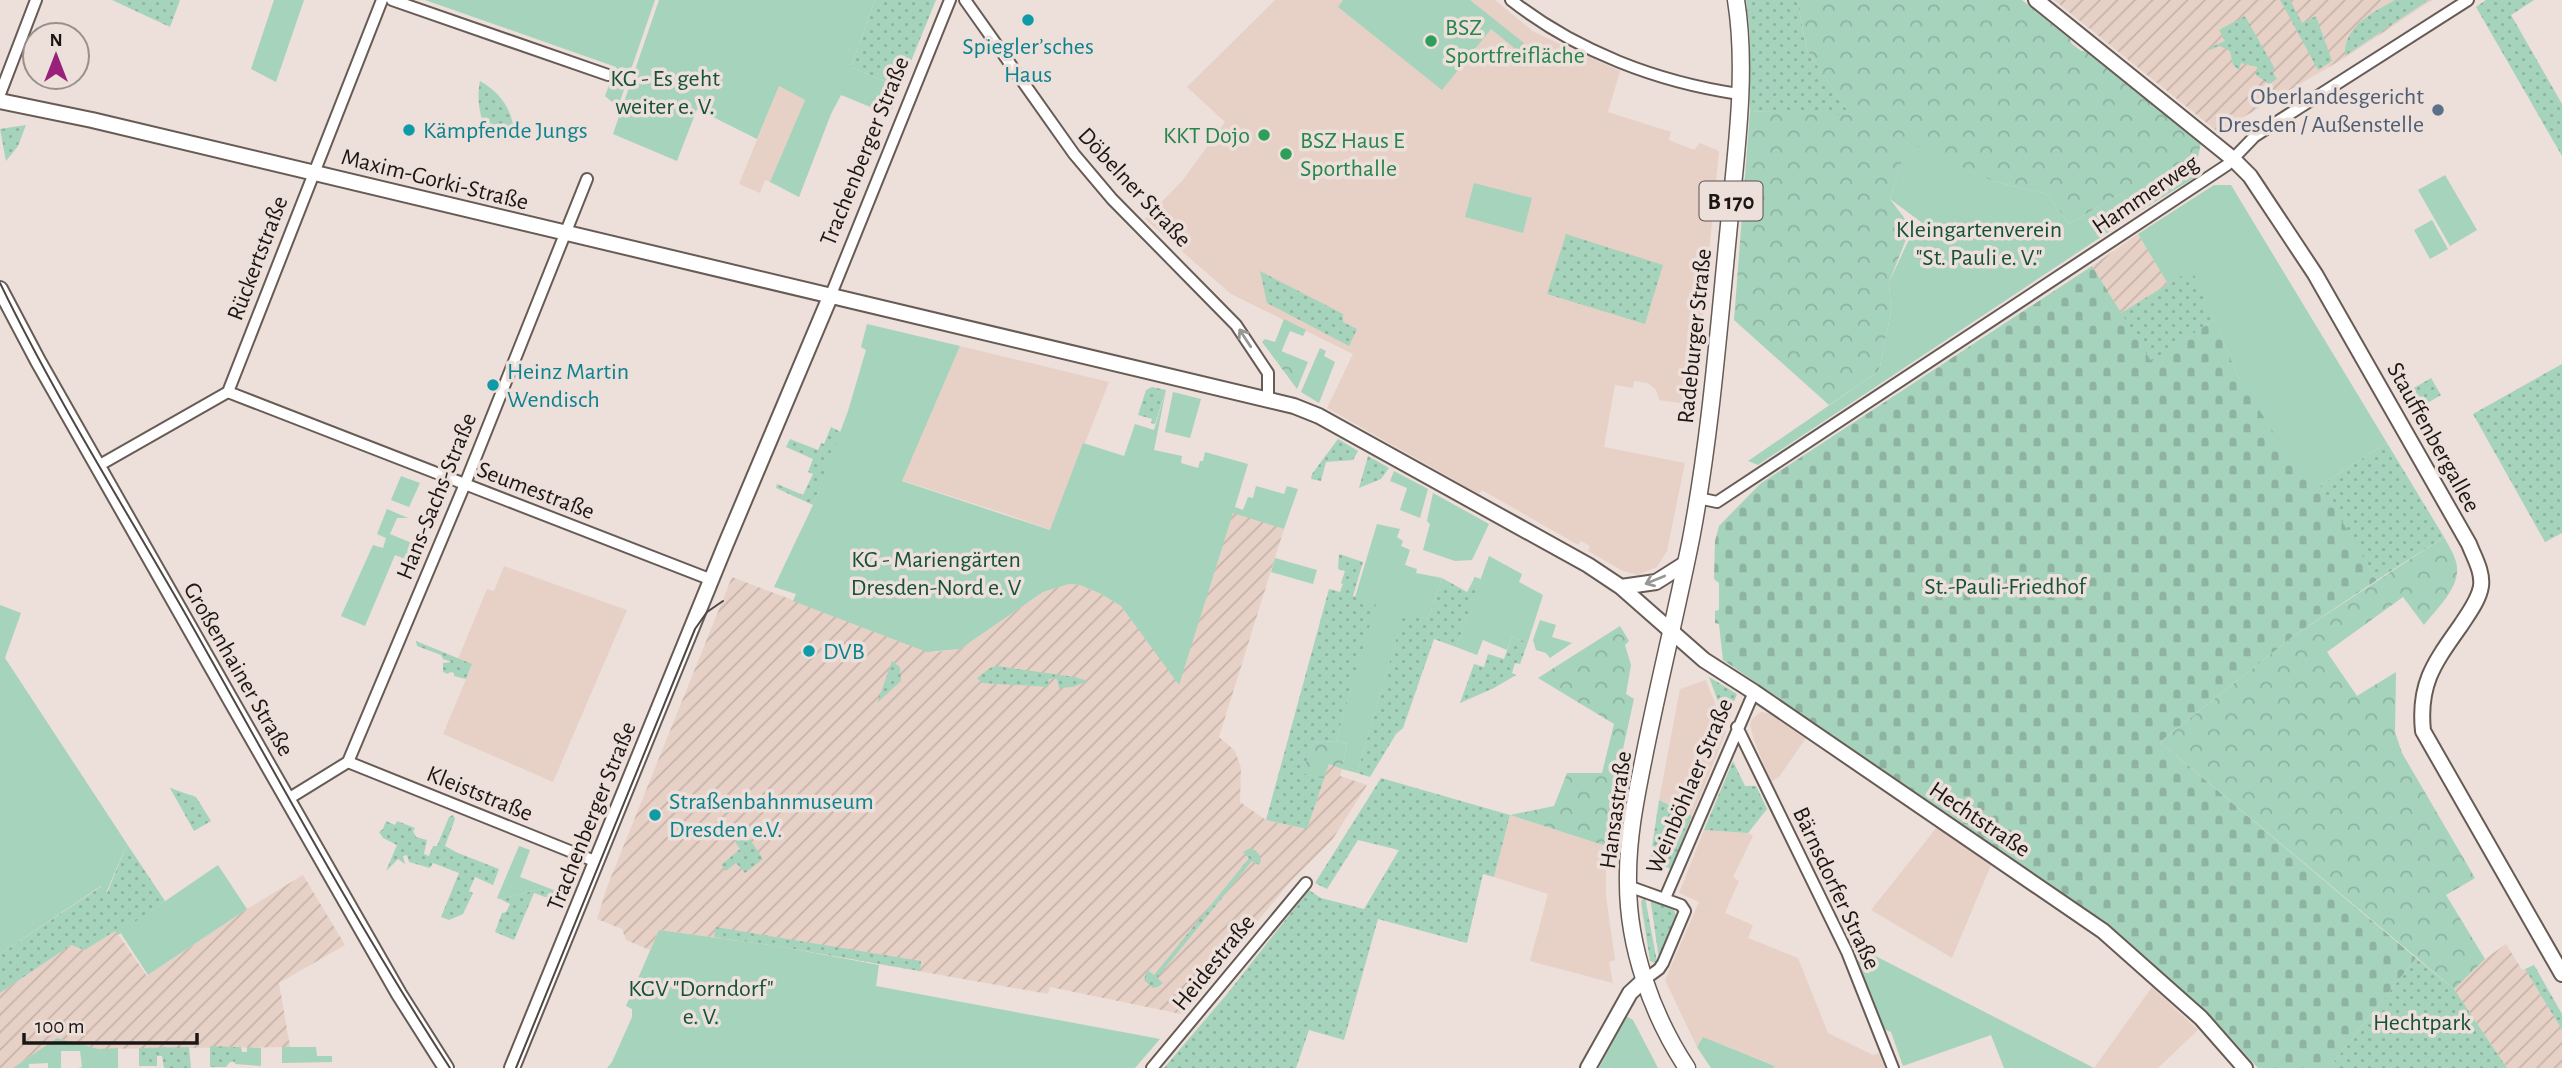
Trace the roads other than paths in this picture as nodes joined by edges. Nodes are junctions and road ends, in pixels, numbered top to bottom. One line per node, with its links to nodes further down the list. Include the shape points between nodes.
1 (36, 0): 11 (street)
2 (383, 0): 15 (street, Rückertstraße)
3 (392, 0): 10 (street)
4 (950, 0): 19 (street, Trachenberger Straße)
5 (965, 0): 21 (street, Döbelner Straße, one-way to 5, via 1268,373 1236,325 1081,163)
6 (1511, 0): 12 (street, via 1584,47 1646,72)
7 (1735, 0): 12 (main road, Radeburger Straße / B 170)
8 (2036, 0): 14 (street, Stauffenbergallee)
9 (2468, 0): 14 (street, Hammerweg, via 2255,136)
10 (608, 75)
11 (0, 94)
12 (1739, 94): 24 (main road, Radeburger Straße / B 170)
13 (0, 101): 15 (street, Maxim-Gorki-Straße)
14 (2233, 159): 24 (street, Hammerweg, via 1717,502); 37 (street, Stauffenbergallee, via 2250,176 2315,274 2479,570 2481,586 2466,618 2433,665 2424,687 2423,731)
15 (312, 173): 17 (street, Maxim-Gorki-Straße); 20 (street, Rückertstraße)
16 (587, 179): 17 (street, Hans-Sachs-Straße)
17 (565, 234): 19 (street, Maxim-Gorki-Straße); 23 (street, Hans-Sachs-Straße)
18 (0, 289): 22 (street, Großenhainer Straße)
19 (830, 297): 21 (street, Maxim-Gorki-Straße); 26 (street, Trachenberger Straße)
20 (228, 392): 22 (street); 23 (street, Seumestraße)
21 (1268, 400): 27 (street, Maxim-Gorki-Straße, via 1319,416)
22 (98, 466): 32 (street, Großenhainer Straße)
23 (465, 484): 26 (street, Seumestraße); 31 (street, Hans-Sachs-Straße)
24 (1698, 498): 25 (main road, Radeburger Straße / B 170)
25 (1686, 563): 27 (street, one-way to 27, via 1656,582); 28 (main road, Radeburger Straße / B 170)
26 (712, 580): 33 (street, Trachenberger Straße)
27 (1621, 587): 28 (street)
28 (1670, 632): 29 (street, Hechtstraße); 35 (main road, Hansastraße / B 170, via 1634,805)
29 (1754, 692): 30 (street, Weinböhlaer Straße); 45 (street, Hechtstraße, via 2103,931 2201,1018)
30 (1737, 727): 36 (street, Weinböhlaer Straße); 44 (street, Bärnsdorfer Straße, via 1847,952)
31 (348, 762): 32 (street); 33 (street, Kleiststraße)
32 (288, 799): 39 (street, Großenhainer Straße)
33 (597, 862): 40 (street, Trachenberger Straße)
34 (1306, 883): 41 (street, Heidestraße)
35 (1628, 886): 36 (street, Weinböhlaer Straße); 38 (main road, Hansastraße / B 170)
36 (1665, 898): 38 (street, Weinböhlaer Straße, via 1685,911 1663,963)
37 (2562, 974)
38 (1644, 980): 42 (street, Weinböhlaer Straße, via 1630,993); 43 (main road, Hansastraße / B 170, via 1672,1046)
39 (446, 1068)
40 (512, 1068)
41 (1152, 1068)
42 (1588, 1068)
43 (1687, 1068)
44 (1893, 1068)
45 (2245, 1068)

